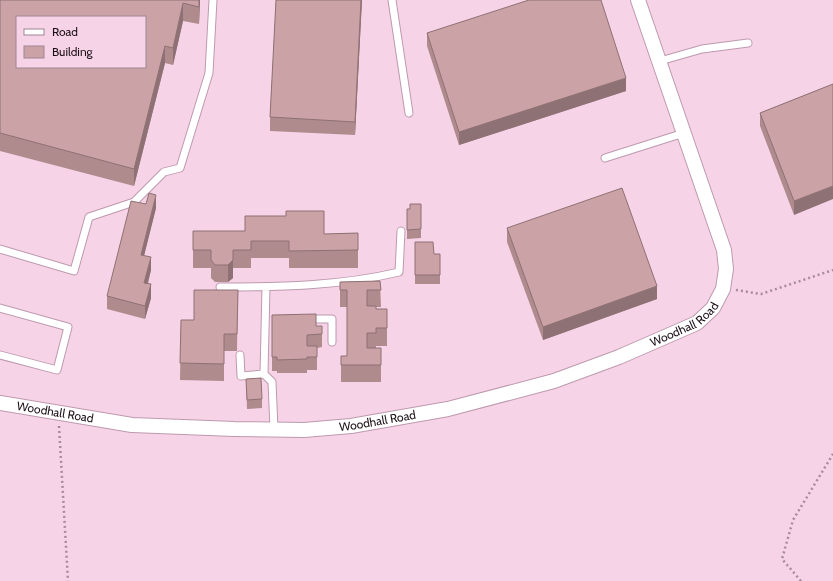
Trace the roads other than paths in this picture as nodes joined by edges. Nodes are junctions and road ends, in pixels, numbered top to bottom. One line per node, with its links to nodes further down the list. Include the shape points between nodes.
1 (213, 0): 10 (lane, via 209,73 180,168 164,172 134,202 89,217 74,271)
2 (392, 0): 6 (lane)
3 (638, 0): 5 (street, Woodhall Road)
4 (748, 43): 5 (lane, via 702,49)
5 (660, 61): 7 (street, Woodhall Road)
6 (409, 113)
7 (684, 132): 8 (lane); 20 (street, Woodhall Road, via 724,250 726,269 723,289 719,299 705,316 687,328 554,381 448,409 351,426)
8 (605, 158)
9 (401, 231): 12 (lane, via 399,272 368,279)
10 (0, 249)
11 (220, 287): 12 (lane)
12 (266, 287): 18 (lane, via 269,320)
13 (0, 308): 16 (lane, via 68,327 57,370)
14 (302, 319): 15 (lane, via 332,319)
15 (332, 342)
16 (0, 354)
17 (240, 355): 18 (lane, via 241,376)
18 (264, 374): 20 (lane, via 272,382)
19 (0, 403): 20 (street, Woodhall Road, via 132,425)
20 (274, 430)

